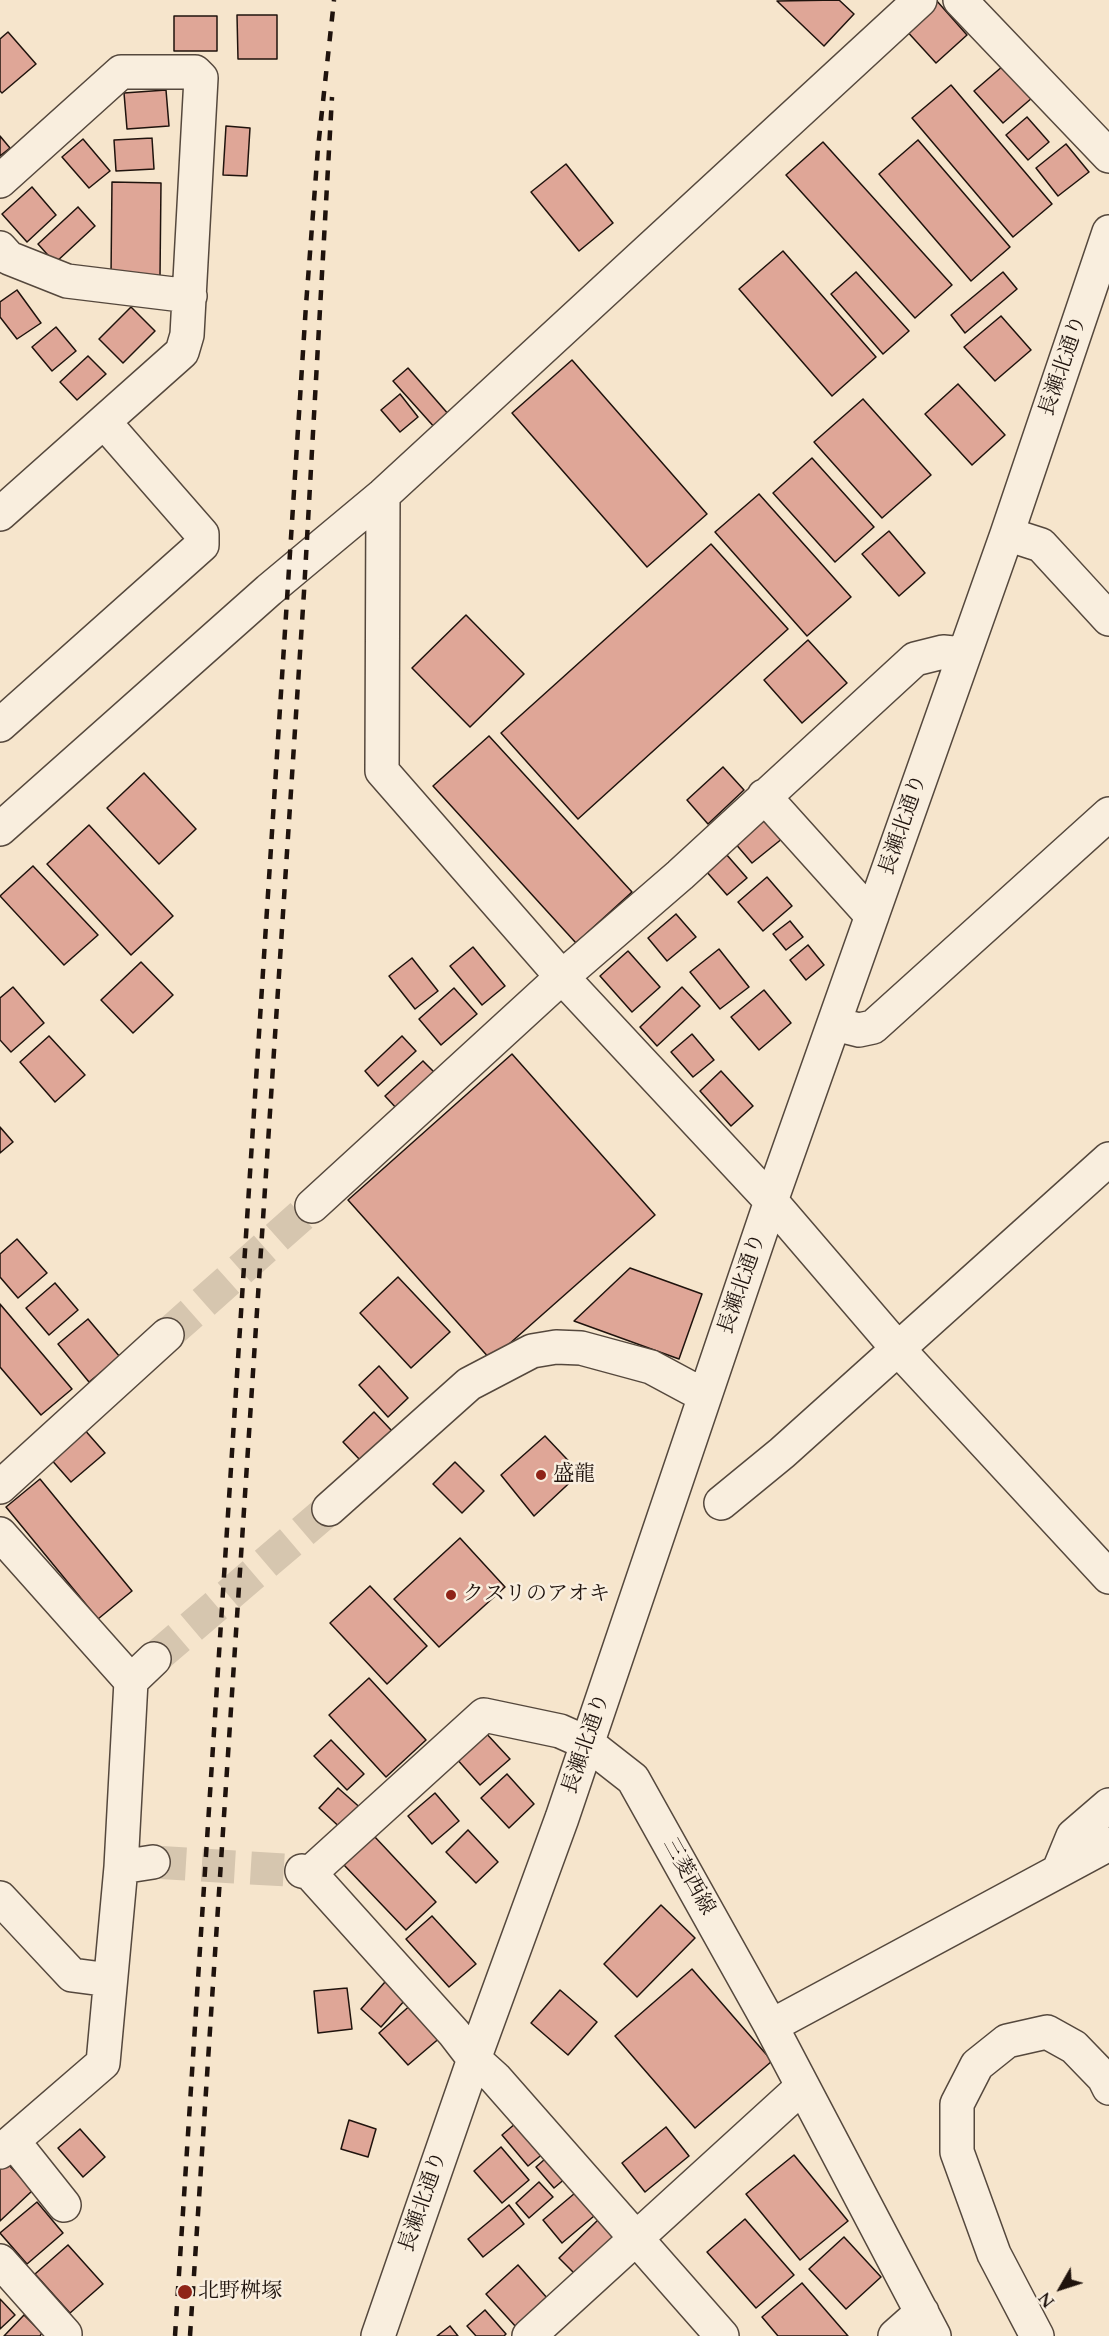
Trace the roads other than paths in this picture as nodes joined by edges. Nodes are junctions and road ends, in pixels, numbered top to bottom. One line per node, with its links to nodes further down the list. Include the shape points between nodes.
1 (920, 0): 9 (street)
2 (960, 0): 3 (street)
3 (1109, 156)
4 (0, 181): 7 (street, via 121,72 195,72 201,78 202,92)
5 (1109, 232): 11 (street, 長瀬北通り)
6 (0, 248): 7 (street, via 9,258 67,280)
7 (190, 296): 8 (street, via 182,352)
8 (105, 423): 10 (street); 14 (street, via 202,534 202,545)
9 (383, 495): 17 (street, via 269,590); 19 (street, via 382,771)
10 (0, 514)
11 (1007, 534): 12 (street, via 1041,545); 13 (street, 長瀬北通り)
12 (1109, 619)
13 (963, 654): 15 (street, via 943,652 915,659); 18 (street, 長瀬北通り)
14 (0, 725)
15 (764, 796): 18 (street); 19 (street)
16 (1109, 814): 20 (street, via 873,1027 859,1030)
17 (0, 829)
18 (872, 916): 20 (street, 長瀬北通り)
19 (562, 977): 22 (street); 23 (street)
20 (835, 1024): 22 (street, 長瀬北通り)
21 (1109, 1160): 25 (street)
22 (771, 1201): 25 (street); 26 (street, 長瀬北通り)
23 (312, 1206)
24 (167, 1335): 27 (street)
25 (898, 1349): 28 (street); 31 (street)
26 (705, 1395): 29 (street, via 651,1367 581,1348 532,1351 469,1384); 32 (street, 長瀬北通り)
27 (0, 1487)
28 (721, 1503)
29 (329, 1509)
30 (0, 1534): 36 (street, via 143,1670)
31 (1109, 1577)
32 (587, 1743): 40 (street, 三菱西線, via 633,1779); 41 (street, 長瀬北通り); 41 (street, 三菱西線, via 560,1731 484,1714 306,1872)
33 (1109, 1805): 37 (street, via 1073,1836)
34 (1109, 1844): 37 (street)
35 (153, 1862): 36 (street)
36 (120, 1867): 39 (street)
37 (1059, 1870): 40 (street)
38 (0, 1898): 39 (street, via 72,1975)
39 (110, 1980): 44 (street, via 103,2063)
40 (771, 2026): 42 (street, 三菱西線)
41 (474, 2060): 46 (street, via 495,2078); 50 (street, 長瀬北通り)
42 (802, 2087): 46 (street); 48 (street, 三菱西線)
43 (1109, 2088): 54 (street, via 1074,2047 1047,2032 1007,2042 977,2065 957,2104 957,2152 994,2254)
44 (6, 2147): 45 (street)
45 (64, 2205)
46 (635, 2237): 51 (street); 52 (street)
47 (0, 2261): 49 (street)
48 (928, 2324): 53 (street)
49 (65, 2334)
50 (378, 2336)
51 (529, 2336)
52 (722, 2336)
53 (895, 2336)
54 (1037, 2336)

